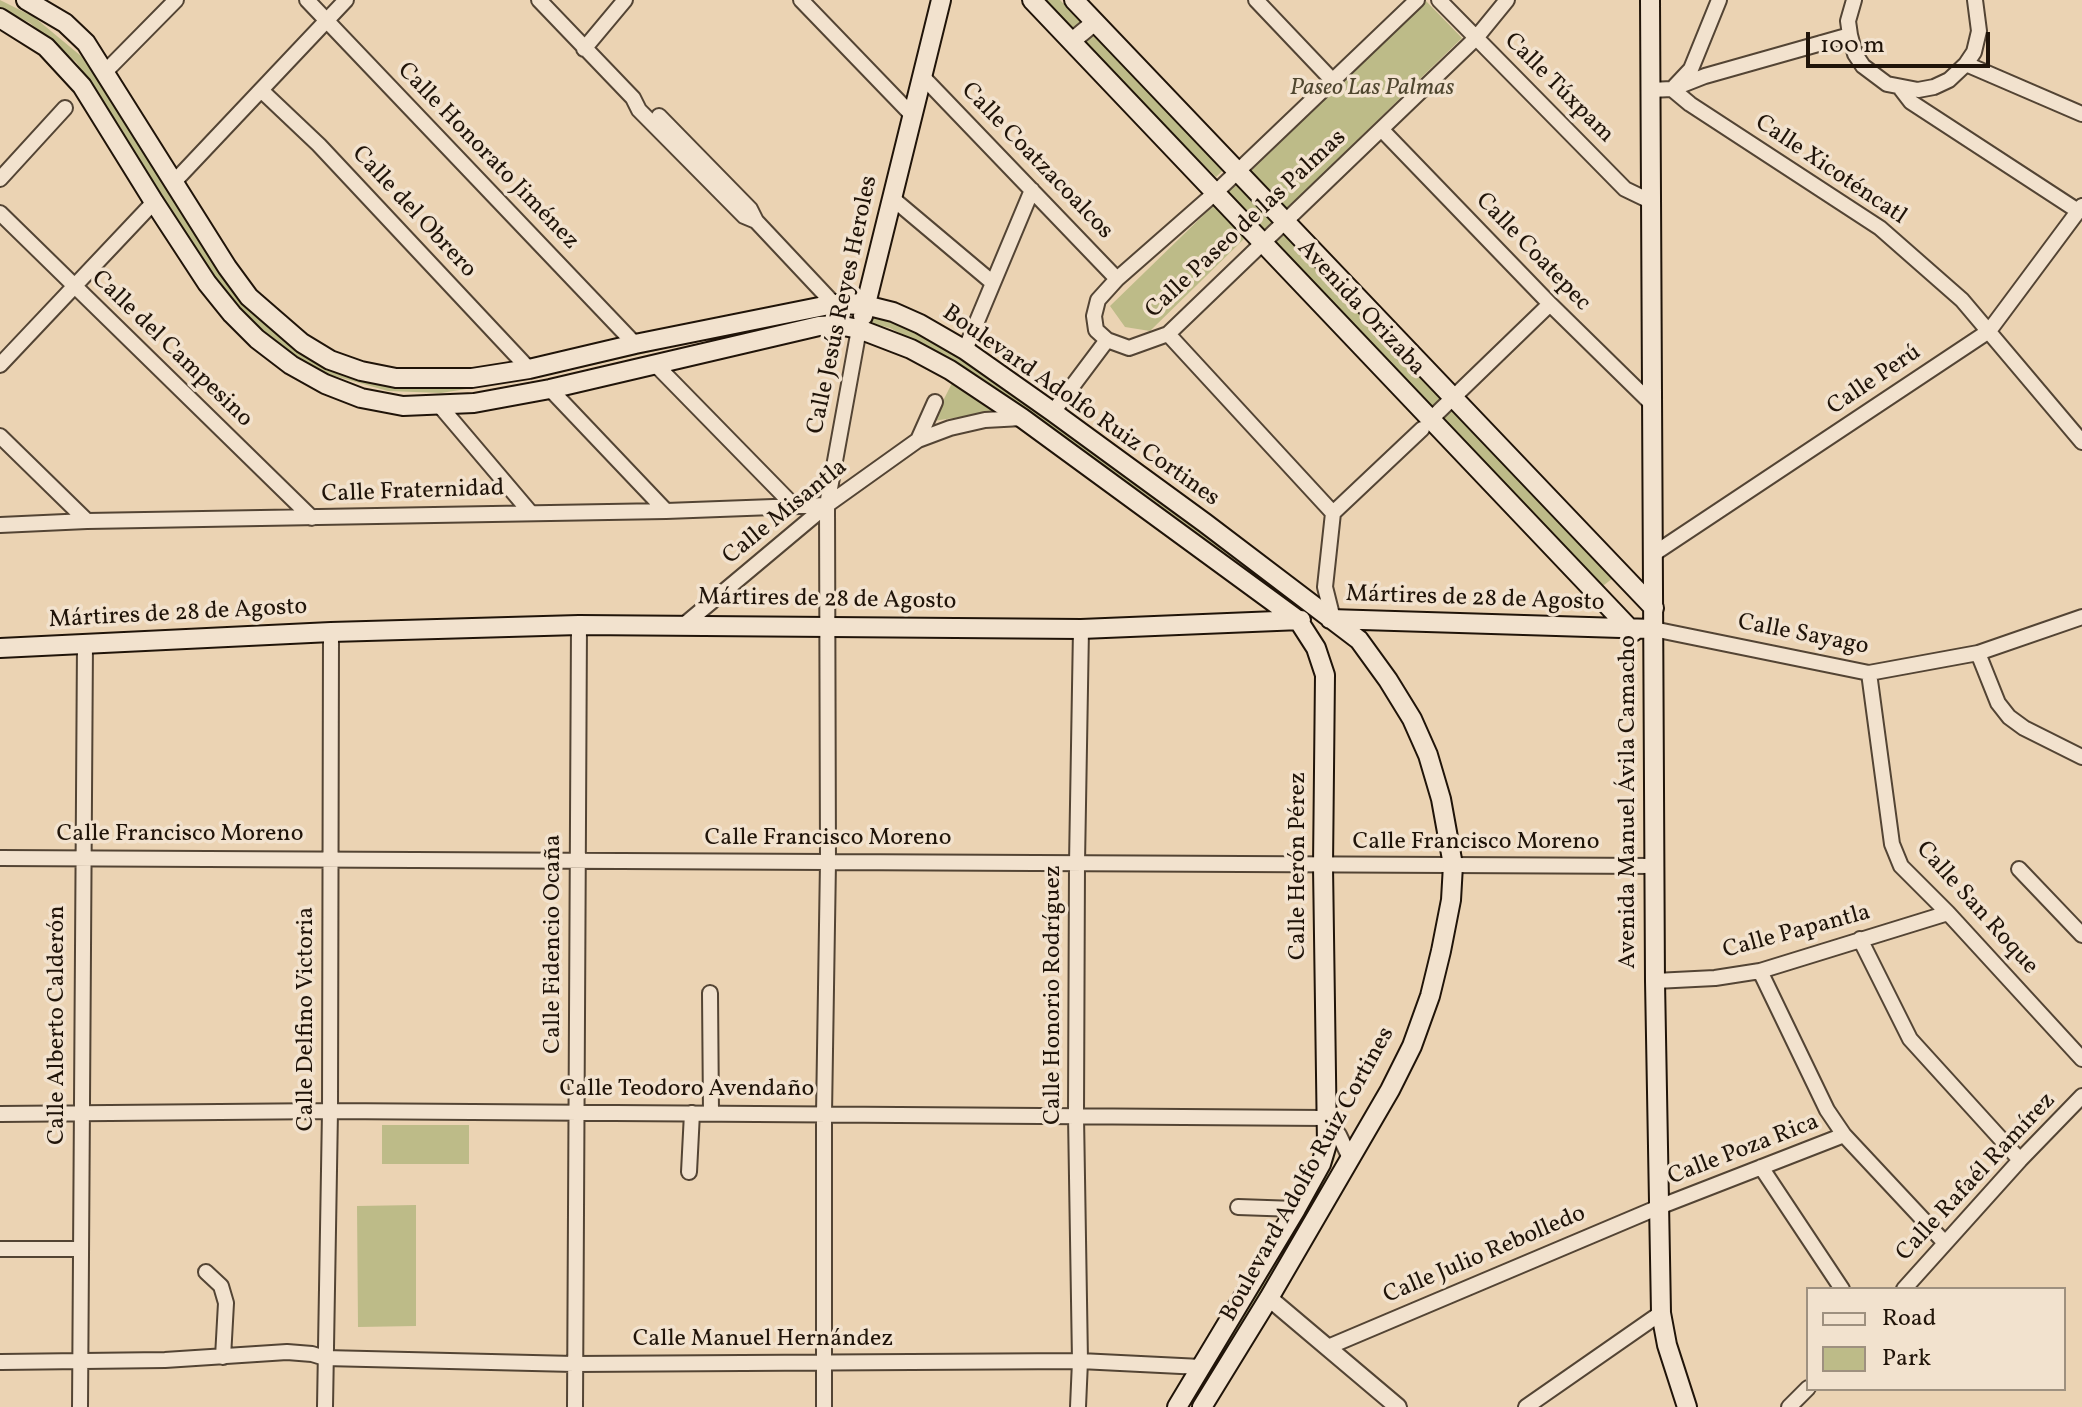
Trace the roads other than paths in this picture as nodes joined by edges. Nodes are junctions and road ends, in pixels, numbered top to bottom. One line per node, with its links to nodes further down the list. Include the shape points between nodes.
1 (26, 0): 27 (main road, Boulevard Adolfo Ruiz Cortines, via 65,23)
2 (176, 0): 27 (street)
3 (307, 0): 20 (street, Calle Honorato Jiménez)
4 (346, 0): 20 (street)
5 (539, 0): 25 (street)
6 (625, 0): 25 (street)
7 (801, 0): 36 (street)
8 (941, 0): 28 (main road, Calle Jesús Reyes Heroles)
9 (1032, 0): 24 (main road, Avenida Orizaba)
10 (1074, 0): 21 (main road, Avenida Orizaba)
11 (1256, 0): 29 (street)
12 (1417, 0): 29 (street, Calle Paseo de las Palmas)
13 (1439, 0): 23 (street, Calle Túxpam)
14 (1507, 0): 23 (street, Calle Paseo de las Palmas)
15 (1650, 0): 32 (main road, Avenida Manuel Ávila Camacho)
16 (1719, 0): 30 (street, via 1691,69)
17 (1854, 0): 22 (street)
18 (1980, 3): 26 (street, via 1979,31)
19 (0, 18): 44 (main road, Boulevard Adolfo Ruiz Cortines, via 63,63)
20 (327, 21): 33 (street); 60 (street, Calle Honorato Jiménez)
21 (1095, 22): 24 (street); 38 (main road, Avenida Orizaba)
22 (1850, 35): 30 (street); 31 (street, via 1863,66)
23 (1476, 38): 37 (street, Calle Paseo de las Palmas); 45 (street, Calle Túxpam, via 1625,189)
24 (1072, 41): 42 (main road, Avenida Orizaba)
25 (584, 49): 53 (street)
26 (1966, 64): 31 (street, via 1934,87); 35 (street)
27 (105, 72): 40 (main road, Boulevard Adolfo Ruiz Cortines)
28 (922, 76): 36 (main road, Calle Jesús Reyes Heroles); 41 (street, Calle Coatzacoalcos)
29 (1333, 81): 38 (street, Calle Paseo de las Palmas)
30 (1672, 89): 32 (street); 57 (street, Calle Xicoténcatl, via 1880,228)
31 (1901, 89): 46 (street, via 1911,102)
32 (1650, 90): 45 (main road, Avenida Manuel Ávila Camacho)
33 (262, 91): 40 (street); 64 (street, Calle del Obrero)
34 (65, 108): 39 (street)
35 (2082, 113)
36 (912, 115): 43 (main road, Calle Jesús Reyes Heroles)
37 (1382, 130): 48 (street, Calle Paseo de las Palmas); 54 (street, Calle Coatepec)
38 (1237, 172): 42 (street, Calle Paseo de las Palmas); 48 (main road, Avenida Orizaba)
39 (0, 179)
40 (174, 182): 64 (main road, Boulevard Adolfo Ruiz Cortines, via 249,297 330,360 361,371 420,379)
41 (1032, 190): 50 (street, Calle Coatzacoalcos); 51 (street)
42 (1215, 193): 49 (main road, Avenida Orizaba); 50 (street, Calle Paseo de las Palmas)
43 (892, 198): 51 (street); 55 (main road, Calle Jesús Reyes Heroles)
44 (154, 202): 52 (street); 69 (main road, Boulevard Adolfo Ruiz Cortines, via 232,314 291,365 361,398)
45 (1652, 202): 68 (main road, Avenida Manuel Ávila Camacho)
46 (2080, 209): 57 (street, Calle Perú)
47 (0, 213): 52 (street, Calle del Campesino)
48 (1285, 221): 49 (street, Calle Paseo de las Palmas); 66 (main road, Avenida Orizaba)
49 (1263, 242): 58 (street, Calle Paseo de las Palmas); 72 (main road, Avenida Orizaba)
50 (1117, 279): 59 (street, Calle Paseo de las Palmas, via 1098,300 1094,316 1096,330)
51 (993, 283): 61 (street)
52 (75, 286): 63 (street); 81 (street, Calle del Campesino)
53 (834, 304): 55 (main road, Boulevard Adolfo Ruiz Cortines); 60 (main road, Boulevard Adolfo Ruiz Cortines)
54 (1550, 304): 66 (street); 68 (street, Calle Coatepec)
55 (865, 305): 56 (main road, Calle Jesús Reyes Heroles); 61 (main road, Boulevard Adolfo Ruiz Cortines, via 920,324)
56 (859, 329): 62 (main road, Boulevard Adolfo Ruiz Cortines, via 819,326); 71 (main road, Boulevard Adolfo Ruiz Cortines, via 924,356); 76 (street, Calle Jesús Reyes Heroles)
57 (1989, 331): 75 (street, Calle Xicoténcatl); 84 (street, Calle Perú)
58 (1168, 334): 59 (street, Calle Paseo de las Palmas, via 1129,348); 80 (street)
59 (1107, 340): 70 (street)
60 (635, 344): 64 (main road, Boulevard Adolfo Ruiz Cortines)
61 (965, 350): 70 (main road, Boulevard Adolfo Ruiz Cortines)
62 (655, 364): 65 (main road, Boulevard Adolfo Ruiz Cortines); 77 (street)
63 (0, 365)
64 (529, 369)
65 (550, 389): 69 (main road, Boulevard Adolfo Ruiz Cortines); 78 (street)
66 (1455, 398): 72 (street); 85 (main road, Avenida Orizaba)
67 (935, 402): 74 (street)
68 (1653, 405): 84 (main road, Avenida Manuel Ávila Camacho)
69 (440, 406): 79 (street)
70 (1053, 412): 89 (main road, Boulevard Adolfo Ruiz Cortines)
71 (1022, 418): 74 (street, Calle Misantla, via 985,420); 90 (main road, Boulevard Adolfo Ruiz Cortines)
72 (1426, 424): 80 (street); 86 (main road, Avenida Orizaba)
73 (0, 436): 82 (street)
74 (918, 440): 76 (street, Calle Misantla)
75 (2082, 442)
76 (827, 505): 77 (street, Calle Fraternidad); 91 (street, Calle Misantla); 93 (street, Calle Jesús Reyes Heroles)
77 (794, 506): 78 (street, Calle Fraternidad)
78 (666, 511): 79 (street, Calle Fraternidad)
79 (530, 512): 81 (street, Calle Fraternidad)
80 (1333, 513): 89 (street, via 1325,587)
81 (312, 518): 82 (street, Calle Fraternidad)
82 (87, 521): 83 (street, Calle Fraternidad)
83 (0, 525)
84 (1655, 553): 87 (main road, Avenida Manuel Ávila Camacho)
85 (1623, 577): 86 (main road, via 1615,591); 87 (main road, Avenida Orizaba)
86 (1598, 596): 95 (main road, Avenida Orizaba)
87 (1654, 608): 96 (main road, Avenida Manuel Ávila Camacho)
88 (2082, 617): 101 (street, Calle Sayago)
89 (1333, 619): 90 (main road, Mártires de 28 de Agosto); 95 (main road, Mártires de 28 de Agosto); 110 (main road, Boulevard Adolfo Ruiz Cortines, via 1359,640 1412,719 1441,799)
90 (1298, 620): 94 (main road, Mártires de 28 de Agosto); 111 (main road, Calle Herón Pérez, via 1325,675)
91 (685, 624): 92 (main road, Mártires de 28 de Agosto); 93 (main road, Mártires de 28 de Agosto)
92 (579, 625): 97 (main road, Mártires de 28 de Agosto); 107 (street, Calle Fidencio Ocaña)
93 (826, 625): 94 (main road, Mártires de 28 de Agosto); 108 (street, Calle Jesús Reyes Heroles)
94 (1081, 629): 109 (street, Calle Honorio Rodríguez)
95 (1629, 629): 96 (main road, Mártires de 28 de Agosto); 100 (main road, Avenida Orizaba)
96 (1653, 629): 100 (main road, Avenida Manuel Ávila Camacho); 102 (street, Calle Sayago)
97 (331, 632): 98 (main road, Mártires de 28 de Agosto); 106 (street, Calle Delfino Victoria)
98 (85, 643): 99 (main road, Mártires de 28 de Agosto); 104 (street, Calle Alberto Calderón)
99 (0, 648)
100 (1653, 650): 112 (main road, Avenida Manuel Ávila Camacho)
101 (1978, 653): 102 (street, Calle Sayago); 103 (street, via 2009,717)
102 (1869, 673): 114 (street, Calle San Roque, via 1892,844 1901,866)
103 (2082, 757)
104 (81, 857): 105 (street, Calle Francisco Moreno); 106 (street, Calle Francisco Moreno); 127 (street, Calle Alberto Calderón)
105 (0, 858)
106 (330, 859): 107 (street, Calle Francisco Moreno); 122 (street, Calle Delfino Victoria)
107 (577, 861): 108 (street, Calle Francisco Moreno); 123 (street, Calle Fidencio Ocaña)
108 (828, 862): 109 (street, Calle Francisco Moreno); 128 (street, Calle Jesús Reyes Heroles)
109 (1077, 863): 111 (street, Calle Francisco Moreno); 129 (street, Calle Honorio Rodríguez)
110 (1453, 865): 111 (street, Calle Francisco Moreno); 112 (street, Calle Francisco Moreno); 132 (main road, Boulevard Adolfo Ruiz Cortines, via 1430,996 1396,1079)
111 (1323, 866): 130 (main road, Calle Herón Pérez)
112 (1656, 866): 118 (main road, Avenida Manuel Ávila Camacho)
113 (2019, 869): 115 (street)
114 (1948, 913): 116 (street, Calle Papantla); 120 (street, Calle San Roque)
115 (2082, 935)
116 (1860, 939): 117 (street, Calle Papantla); 133 (street, via 1910,1039)
117 (1760, 971): 118 (street, Calle Papantla); 131 (street)
118 (1655, 981): 137 (main road, Avenida Manuel Ávila Camacho)
119 (710, 993): 125 (street)
120 (2082, 1059)
121 (2082, 1096): 133 (street, Calle Rafaél Ramírez)
122 (330, 1111): 123 (street, Calle Teodoro Avendaño); 127 (street, Calle Teodoro Avendaño); 149 (street, Calle Delfino Victoria)
123 (577, 1113): 124 (street, Calle Teodoro Avendaño); 154 (street, Calle Fidencio Ocaña)
124 (692, 1113): 125 (street, Calle Teodoro Avendaño); 135 (street)
125 (711, 1113): 128 (street, Calle Teodoro Avendaño)
126 (0, 1114): 127 (street, Calle Teodoro Avendaño)
127 (81, 1114): 141 (street, Calle Alberto Calderón)
128 (824, 1114): 129 (street, Calle Teodoro Avendaño); 152 (street, Calle Jesús Reyes Heroles)
129 (1076, 1116): 130 (street, Calle Teodoro Avendaño); 150 (street, Calle Honorio Rodríguez)
130 (1326, 1118): 132 (street); 138 (main road, Boulevard Adolfo Ruiz Cortines, via 1321,1164)
131 (1844, 1135): 134 (street, Calle Poza Rica); 139 (street)
132 (1350, 1158): 145 (main road, Boulevard Adolfo Ruiz Cortines)
133 (2020, 1160): 139 (street, Calle Rafaél Ramírez)
134 (1761, 1167): 137 (street, Calle Poza Rica); 143 (street)
135 (689, 1172)
136 (1238, 1207): 138 (street)
137 (1659, 1207): 146 (main road, Avenida Manuel Ávila Camacho); 147 (street, Calle Julio Rebolledo)
138 (1296, 1209): 155 (main road, Boulevard Adolfo Ruiz Cortines)
139 (1945, 1243): 144 (street, Calle Rafaél Ramírez)
140 (0, 1249): 141 (street)
141 (81, 1249): 153 (street, Calle Alberto Calderón)
142 (206, 1272): 148 (street, via 221,1286 226,1303)
143 (1841, 1287)
144 (1906, 1287)
145 (1269, 1298): 147 (street); 163 (main road, Boulevard Adolfo Ruiz Cortines)
146 (1661, 1313): 165 (street); 166 (main road, Avenida Manuel Ávila Camacho)
147 (1328, 1347): 164 (street)
148 (223, 1357): 149 (street, Calle Manuel Hernández, via 287,1352); 153 (street, Calle Manuel Hernández)
149 (325, 1358): 153 (street, Calle Manuel Hernández, via 311,1363 165,1368); 154 (street, Calle Manuel Hernández); 158 (street, Calle Delfino Victoria)
150 (1080, 1361): 152 (street, Calle Manuel Hernández); 155 (street, Calle Manuel Hernández); 161 (street, Calle Honorio Rodríguez)
151 (1, 1362): 153 (street, Calle Manuel Hernández)
152 (825, 1362): 154 (street, Calle Manuel Hernández); 160 (street, Calle Jesús Reyes Heroles)
153 (81, 1363): 157 (street, Calle Alberto Calderón)
154 (574, 1364): 159 (street, Calle Fidencio Ocaña)
155 (1201, 1367): 162 (main road, Boulevard Adolfo Ruiz Cortines)
156 (1806, 1390): 167 (street)
157 (80, 1407)
158 (325, 1407)
159 (575, 1407)
160 (824, 1407)
161 (1078, 1407)
162 (1177, 1407)
163 (1202, 1407)
164 (1398, 1407)
165 (1526, 1407)
166 (1687, 1407)
167 (1789, 1407)

